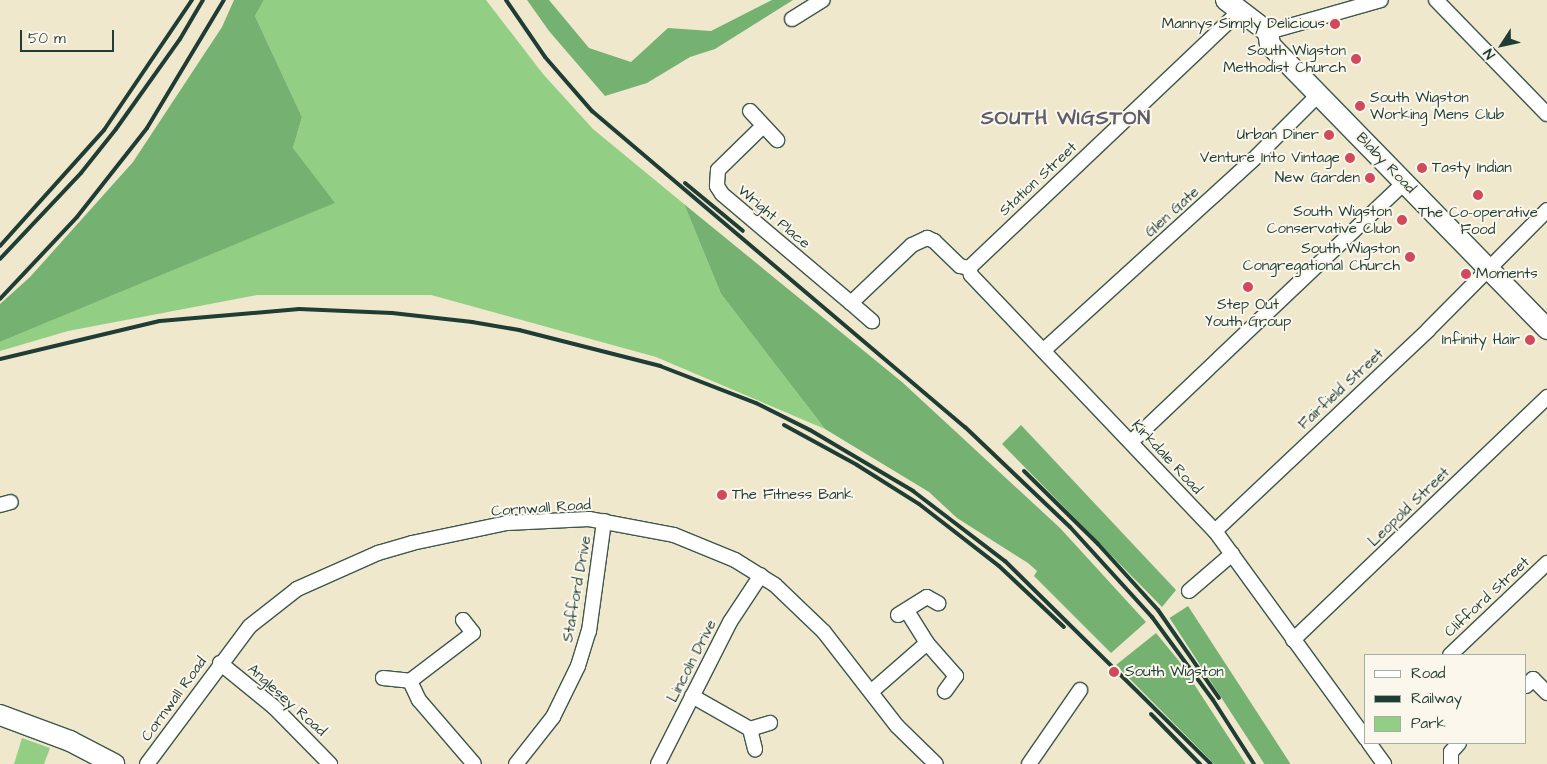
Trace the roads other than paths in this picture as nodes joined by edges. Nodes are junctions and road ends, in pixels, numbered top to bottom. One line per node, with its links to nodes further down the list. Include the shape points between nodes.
1 (822, 0): 5 (street)
2 (1381, 0): 6 (street)
3 (1436, 0): 9 (street)
4 (1233, 6): 6 (main road); 14 (street, Station Street)
5 (792, 19)
6 (1268, 32): 7 (main road, Blaby Road, via 1270,45)
7 (1318, 95): 12 (main road, Blaby Road); 19 (street, Glen Gate, via 1258,156)
8 (750, 111): 10 (street)
9 (1547, 114)
10 (763, 126): 11 (street); 16 (street, Wright Place, via 718,170 716,186 748,218)
11 (777, 140)
12 (1405, 182): 15 (main road, Blaby Road); 21 (street)
13 (1547, 210): 15 (street, Fairfield Street)
14 (969, 268): 16 (street, Kirkdale Road, via 960,266 927,238 912,245); 19 (street, Kirkdale Road, via 971,275)
15 (1488, 270): 18 (main road, Blaby Road); 23 (street, Fairfield Street)
16 (851, 303): 17 (street, Wright Place)
17 (872, 321)
18 (1547, 329)
19 (1044, 350): 21 (street, Kirkdale Road)
20 (1547, 397): 30 (street, Leopold Street)
21 (1131, 442): 23 (street, Kirkdale Road)
22 (604, 520): 26 (street, Cornwall Road, via 674,535 735,560); 33 (street, Cornwall Road, via 507,523 378,554 319,577 274,605 250,626); 53 (street, Stafford Drive, via 589,631 578,666 553,717)
23 (1215, 531): 24 (street, Kirkdale Road)
24 (1232, 554): 27 (street); 30 (street, Kirkdale Road)
25 (1547, 563): 32 (street, Clifford Street)
26 (761, 575): 38 (street, Cornwall Road, via 811,618); 41 (street, Lincoln Drive, via 730,622)
27 (1189, 591)
28 (938, 603): 31 (street, via 927,597 902,613)
29 (463, 620): 35 (street, via 473,633)
30 (1293, 640): 45 (street, Kirkdale Road)
31 (928, 643): 38 (street); 39 (street, via 956,676)
32 (1451, 654)
33 (220, 663): 50 (street, Cornwall Road); 51 (street, Anglesey Road, via 274,707)
34 (383, 678): 35 (street)
35 (410, 681): 52 (street, via 418,700)
36 (1527, 685): 40 (street, via 1533,679)
37 (1080, 690): 56 (street)
38 (872, 691): 55 (street, Cornwall Road, via 897,726)
39 (945, 692)
40 (1547, 693)
41 (692, 696): 44 (street); 54 (street, Lincoln Drive)
42 (0, 715): 49 (main road, via 70,741)
43 (770, 723): 44 (street)
44 (750, 729): 48 (street)
45 (1364, 735)
46 (1370, 744): 57 (street, Kirkdale Road)
47 (1458, 744): 58 (street, via 1450,752)
48 (755, 749)
49 (114, 764)
50 (147, 764)
51 (330, 764)
52 (474, 764)
53 (516, 764)
54 (658, 764)
55 (936, 764)
56 (1028, 764)
57 (1384, 764)
58 (1451, 764)

